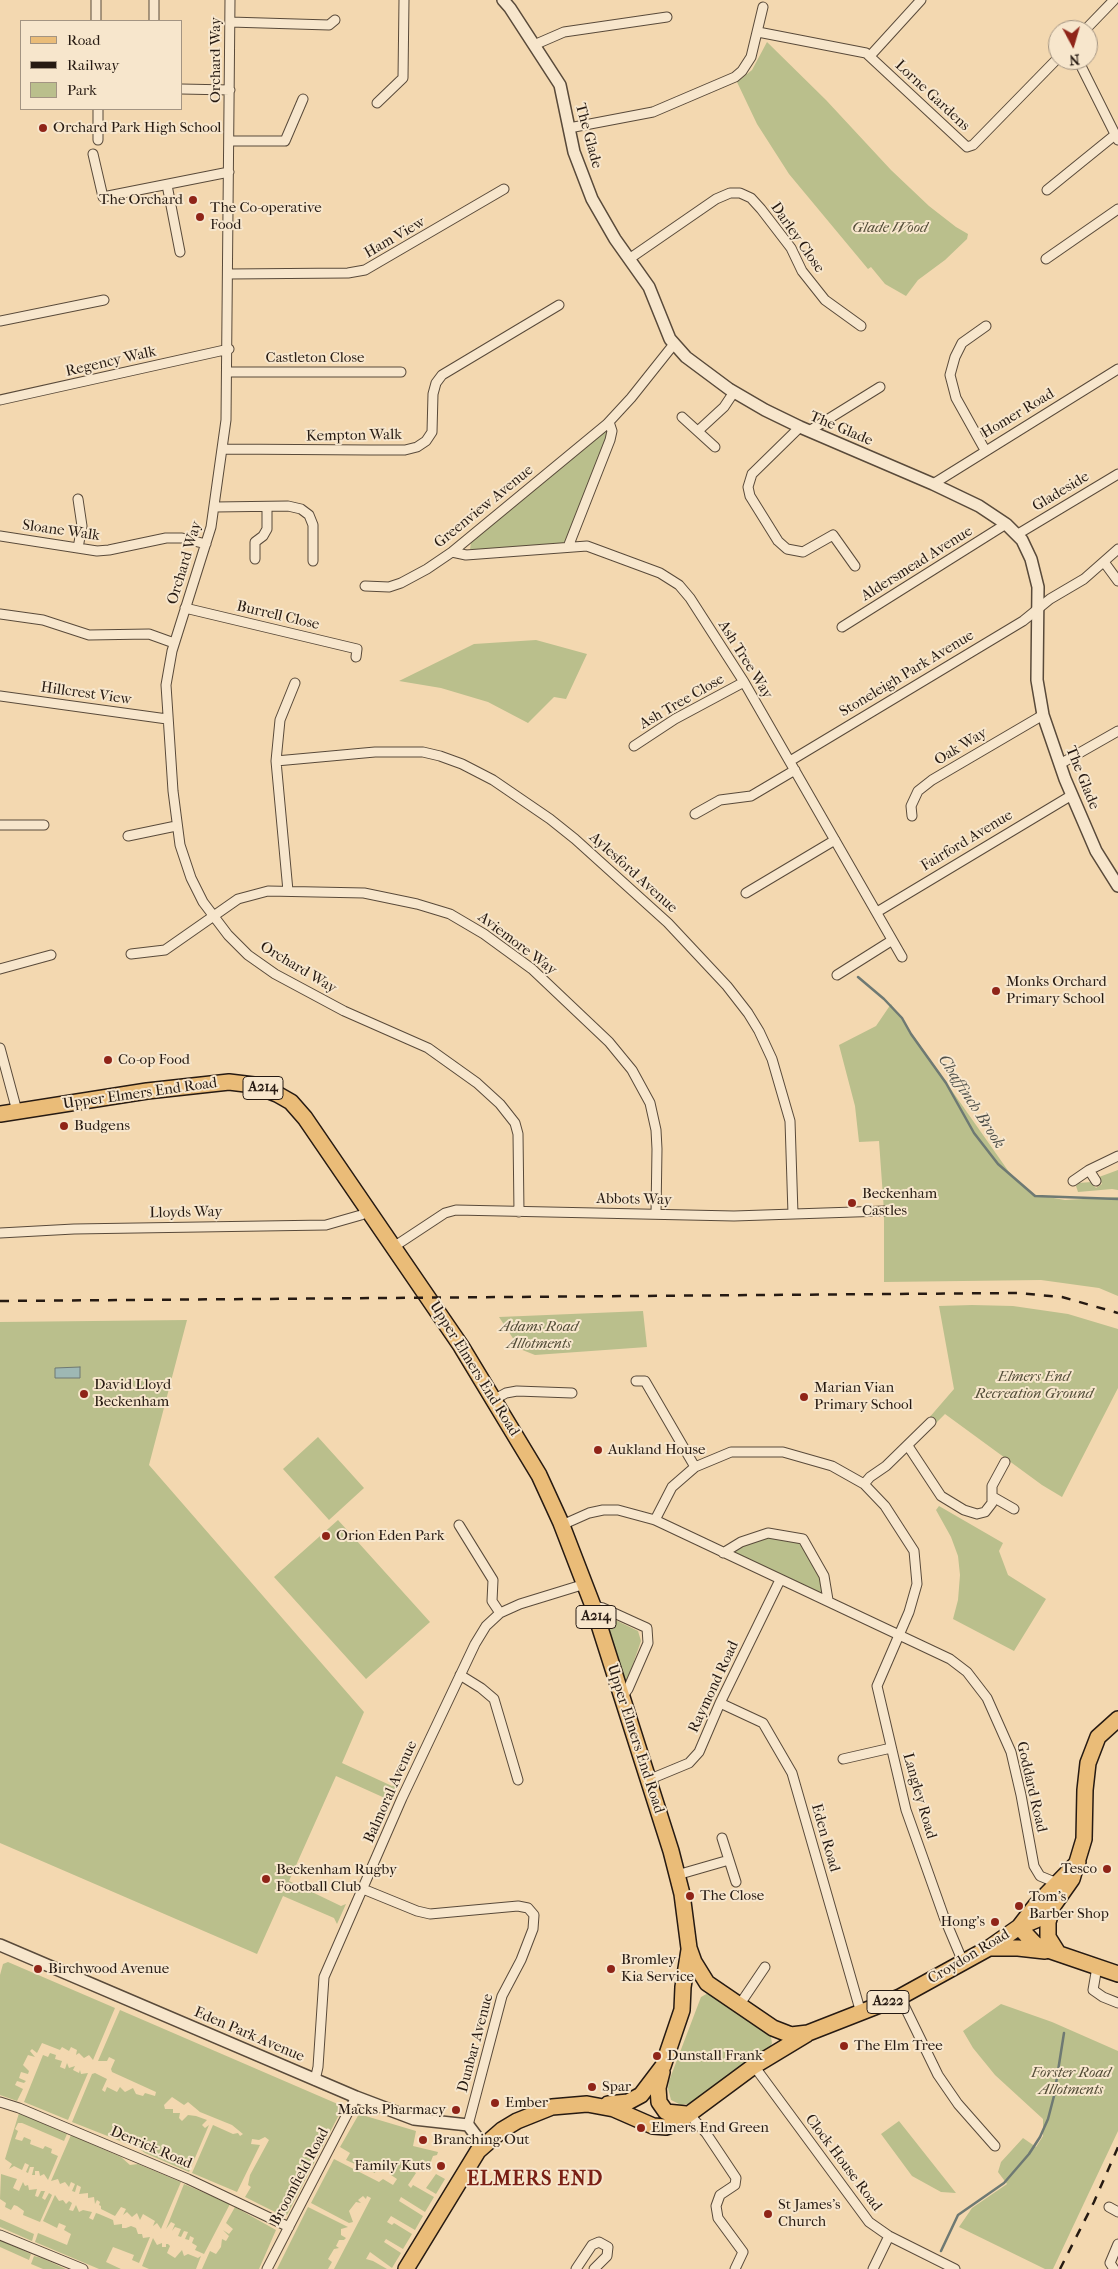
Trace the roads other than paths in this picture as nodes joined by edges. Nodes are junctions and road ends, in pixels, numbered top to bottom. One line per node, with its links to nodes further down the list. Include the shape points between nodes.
1 (96, 0): 10 (street)
2 (154, 0): 11 (street)
3 (230, 0): 14 (street, Orchard Way)
4 (404, 0): 23 (street, via 403,78)
5 (503, 0): 16 (street, The Glade)
6 (921, 0): 17 (street)
7 (1114, 0): 13 (street)
8 (763, 7): 15 (street)
9 (668, 17): 16 (street, via 564,32)
10 (96, 20)
11 (154, 20)
12 (335, 20): 14 (street, via 329,25)
13 (1095, 20)
14 (230, 22): 21 (street, Orchard Way)
15 (758, 32): 17 (street, Lorne Gardens, via 857,50); 25 (street, via 749,62 739,74 727,81 653,112)
16 (534, 45): 25 (street, The Glade, via 560,85)
17 (870, 56): 18 (street, Lorne Gardens, via 966,147 974,145)
18 (1048, 68)
19 (1083, 70): 26 (street)
20 (182, 89): 21 (street)
21 (230, 90): 28 (street, Orchard Way)
22 (303, 100): 28 (street, via 285,141)
23 (377, 103)
24 (98, 110): 27 (street)
25 (569, 128): 36 (street, The Glade, via 592,199)
26 (1117, 137): 33 (street)
27 (98, 140)
28 (230, 141): 30 (street, Orchard Way)
29 (93, 154): 31 (street, via 101,196)
30 (229, 172): 31 (street); 38 (street, Orchard Way)
31 (167, 185): 35 (street)
32 (504, 190): 38 (street, Ham View, via 365,270)
33 (1047, 190)
34 (1118, 209): 37 (street)
35 (180, 252)
36 (629, 259): 42 (street, Darley Close, via 716,200 730,193 740,193 751,198 761,209 791,248 802,272 825,300); 44 (street, The Glade, via 651,290)
37 (1046, 259)
38 (229, 274): 45 (street, Orchard Way)
39 (104, 300): 41 (street)
40 (559, 306): 57 (street, Kempton Walk, via 442,375 433,394 432,432 417,447 406,450)
41 (0, 321)
42 (861, 326)
43 (986, 326): 58 (street, via 962,343 950,375 956,398)
44 (674, 344): 50 (street, The Glade, via 693,364); 53 (street, Greenview Avenue)
45 (228, 350): 47 (street, Orchard Way); 51 (street, Regency Walk)
46 (1118, 369): 58 (street, Homer Road)
47 (228, 372): 48 (street, Castleton Close); 57 (street, Orchard Way)
48 (401, 372)
49 (880, 387): 54 (street)
50 (734, 392): 54 (street, The Glade); 55 (street, via 724,407)
51 (0, 400)
52 (682, 417): 55 (street)
53 (609, 422): 68 (street, via 610,440); 71 (street, Greenview Avenue)
54 (804, 429): 60 (street, The Glade); 75 (street, via 752,474 750,496 787,549 803,552 833,535)
55 (699, 430): 56 (street)
56 (715, 447)
57 (223, 449): 62 (street, Orchard Way)
58 (985, 450): 60 (street, Homer Road)
59 (1118, 474): 65 (street, Gladeside)
60 (933, 484): 64 (street, The Glade, via 979,506)
61 (78, 499): 69 (street, via 82,526)
62 (215, 507): 63 (street); 67 (street, Orchard Way)
63 (267, 507): 72 (street, via 267,529 255,542); 73 (street, via 295,507 309,515 314,530)
64 (1006, 524): 65 (street, The Glade); 81 (street, Aldersmead Avenue)
65 (1018, 534): 79 (street, The Glade, via 1035,572)
66 (0, 536): 69 (street, Sloane Walk)
67 (206, 544): 69 (street, Sloane Walk, via 166,538 109,550); 78 (street, Orchard Way)
68 (568, 547): 71 (street, Ash Tree Way, via 466,555); 84 (street, Ash Tree Way, via 591,548 660,573 675,582 690,598)
69 (78, 548)
70 (1118, 549): 74 (street, Stoneleigh Park Avenue)
71 (452, 552): 77 (street, Greenview Avenue, via 401,583)
72 (254, 559)
73 (313, 560)
74 (1104, 562): 76 (street); 79 (street, Stoneleigh Park Avenue)
75 (855, 566)
76 (1118, 581)
77 (365, 586)
78 (185, 608): 82 (street, Orchard Way); 83 (street, Burrell Close, via 357,649)
79 (1038, 609): 87 (street, The Glade, via 1037,680); 92 (street, Stoneleigh Park Avenue)
80 (0, 614): 82 (street, via 43,620 89,635 149,634)
81 (842, 627)
82 (174, 643): 88 (street, Orchard Way, via 167,677)
83 (356, 657)
84 (744, 682): 90 (street, Ash Tree Close, via 675,718); 92 (street, Ash Tree Way)
85 (295, 683): 91 (street, via 280,720)
86 (0, 696): 88 (street, Hillcrest View)
87 (1043, 715): 93 (street, The Glade); 97 (street, Oak Way, via 932,780 918,791 911,806)
88 (168, 719): 100 (street, Orchard Way)
89 (1118, 731): 93 (street)
90 (634, 746)
91 (276, 761): 104 (street); 125 (street, Aylesford Avenue, via 375,752 423,752 440,756 493,780 575,839 668,923 727,986 759,1031 772,1059 788,1114)
92 (790, 761): 94 (street, Ash Tree Way)
93 (1060, 764): 95 (street, The Glade)
94 (795, 770): 96 (street, via 751,796 720,800); 102 (street, Ash Tree Way)
95 (1072, 795): 103 (street, The Glade, via 1096,851); 106 (street, Fairford Avenue)
96 (696, 814)
97 (912, 816)
98 (0, 825): 99 (street)
99 (44, 825)
100 (176, 826): 101 (street); 107 (street, Orchard Way, via 191,878)
101 (128, 836)
102 (835, 840): 105 (street); 106 (street, Ash Tree Way)
103 (1116, 878)
104 (288, 891): 107 (street, Aviemore Way, via 250,894); 124 (street, Aviemore Way, via 364,893 439,910 470,924 547,982 609,1042 642,1086 656,1130)
105 (746, 893)
106 (876, 912): 108 (street, Ash Tree Way)
107 (213, 917): 109 (street, Aviemore Way, via 165,950); 123 (street, Orchard Way, via 238,946 268,969 344,1011 421,1044 484,1089 512,1118 519,1141)
108 (891, 941): 111 (street, Ash Tree Way); 113 (street)
109 (131, 954)
110 (51, 955): 112 (street)
111 (902, 957)
112 (0, 969)
113 (837, 975)
114 (0, 1048): 115 (street)
115 (17, 1111): 116 (main road, Upper Elmers End Road / A214); 121 (main road, Upper Elmers End Road / A214, via 183,1086 229,1082 254,1085 277,1094 296,1107)
116 (0, 1114)
117 (1118, 1156): 118 (street)
118 (1089, 1170): 119 (street); 120 (street)
119 (1073, 1181)
120 (1096, 1181)
121 (370, 1210): 126 (street, Lloyds Way, via 326,1225); 127 (main road, Upper Elmers End Road / A214)
122 (884, 1211): 125 (street, Abbots Way)
123 (519, 1212): 124 (street, Abbots Way); 127 (street, Abbots Way, via 450,1211)
124 (656, 1214): 125 (street, Abbots Way)
125 (793, 1214)
126 (0, 1233)
127 (395, 1246): 130 (main road, Upper Elmers End Road / A214)
128 (636, 1381): 134 (street, via 645,1381)
129 (572, 1393): 130 (street, via 517,1391)
130 (495, 1399): 140 (main road, Upper Elmers End Road / A214, via 540,1475)
131 (930, 1422): 132 (street)
132 (908, 1446): 135 (street); 136 (street, via 942,1496 964,1510 977,1514 985,1512)
133 (1005, 1462): 136 (street, via 992,1486)
134 (695, 1467): 135 (street, Langley Road, via 731,1452 783,1452 832,1466); 138 (street, Langley Road, via 672,1487)
135 (864, 1484): 147 (street, Langley Road, via 885,1506 914,1551 917,1584)
136 (993, 1497): 137 (street)
137 (1014, 1509)
138 (655, 1520): 140 (street, Goddard Road, via 618,1510 604,1510); 141 (street, Goddard Road)
139 (459, 1525): 146 (street, via 494,1580 492,1601)
140 (562, 1525): 143 (main road, Upper Elmers End Road / A214)
141 (722, 1553): 142 (street, Goddard Road); 144 (street, via 768,1532 803,1539 824,1576)
142 (780, 1580): 144 (street, Goddard Road); 150 (street, Raymond Road)
143 (585, 1584): 145 (main road, Upper Elmers End Road / A214); 146 (street, Balmoral Avenue)
144 (828, 1600): 147 (street, Goddard Road)
145 (593, 1606): 149 (main road, Upper Elmers End Road / A214); 149 (street, via 647,1628 648,1643)
146 (500, 1613): 148 (street, Balmoral Avenue, via 480,1634)
147 (899, 1635): 152 (street, Langley Road, via 877,1686); 161 (street, Goddard Road, via 950,1659 988,1698 1011,1752 1034,1866 1040,1876)
148 (460, 1675): 154 (street, via 494,1699); 162 (street, Balmoral Avenue)
149 (622, 1697): 155 (main road, Upper Elmers End Road / A214)
150 (720, 1703): 155 (street, Raymond Road, via 699,1752 689,1764); 178 (street, Eden Road, via 763,1723 792,1773)
151 (1118, 1719): 158 (main road, Croydon Road / A222, via 1098,1737 1088,1763 1084,1839)
152 (890, 1748): 153 (street); 169 (street, Langley Road, via 906,1810)
153 (844, 1759)
154 (518, 1780)
155 (648, 1780): 159 (main road, Upper Elmers End Road / A214)
156 (722, 1838): 157 (street)
157 (729, 1860): 159 (street); 160 (street)
158 (1078, 1862): 161 (main road, Croydon Road / A222); 163 (main road, Croydon Road / A222, via 1072,1879)
159 (677, 1875): 166 (main road, Upper Elmers End Road / A214)
160 (736, 1882)
161 (1057, 1883): 164 (main road, Croydon Road / A222)
162 (363, 1888): 184 (street, Balmoral Avenue, via 324,1977); 189 (street, Dunbar Avenue, via 423,1913 445,1914 518,1906 528,1908 534,1915 533,1929 521,1960 502,1996)
163 (1053, 1906): 164 (main road, Croydon Road / A222, via 1036,1920); 168 (main road, via 1047,1930 1052,1947)
164 (1019, 1927): 167 (main road, Croydon Road / A222); 168 (main road, via 1034,1943)
165 (0, 1945): 184 (street, Eden Park Avenue)
166 (689, 1948): 173 (main road); 174 (main road)
167 (989, 1948): 168 (main road); 169 (main road, Croydon Road / A222)
168 (1058, 1953): 171 (main road)
169 (963, 1962): 175 (main road, Croydon Road / A222)
170 (765, 1967): 177 (street)
171 (1097, 1968): 172 (main road); 176 (street, via 1093,1990)
172 (1118, 1974)
173 (707, 1983): 174 (main road); 177 (main road)
174 (688, 1990): 182 (main road)
175 (900, 1997): 178 (main road, Croydon Road / A222); 191 (street, via 938,2074 958,2104)
176 (1118, 2003)
177 (740, 2004): 179 (main road)
178 (861, 2013): 180 (main road, Croydon Road / A222)
179 (773, 2028): 180 (main road, Croydon Road, via 791,2035); 181 (main road, via 779,2040)
180 (808, 2033): 181 (main road, Croydon Road)
181 (775, 2053): 183 (main road, Croydon Road)
182 (663, 2066): 187 (main road, via 648,2088 635,2099 622,2104); 188 (main road, via 658,2102 666,2112)
183 (754, 2066): 188 (main road, Croydon Road); 196 (street, Clock House Road, via 869,2222)
184 (315, 2080): 185 (street, Eden Park Avenue)
185 (356, 2098): 189 (street, Eden Park Avenue, via 414,2119); 194 (street, Broomfield Road)
186 (0, 2102): 194 (street, Derrick Road, via 184,2177)
187 (599, 2104): 188 (main road, Croydon Road, via 659,2127 671,2125); 190 (main road, Croydon Road, via 564,2105 541,2110 508,2126)
188 (687, 2114): 204 (street, via 706,2133 736,2178 735,2185 720,2195 716,2206 718,2218 743,2252)
189 (468, 2125): 190 (street)
190 (483, 2145): 201 (main road, Croydon Road, via 465,2169)
191 (995, 2146)
192 (1109, 2208): 193 (street)
193 (1118, 2212)
194 (289, 2227): 200 (street, Broomfield Road)
195 (0, 2235): 199 (street)
196 (888, 2236): 205 (street); 206 (street, Clock House Road)
197 (1118, 2244): 198 (street)
198 (1112, 2266)
199 (83, 2269)
200 (267, 2269)
201 (406, 2269)
202 (576, 2269): 203 (street, via 592,2245 599,2242 608,2247 607,2256)
203 (594, 2269)
204 (736, 2269)
205 (872, 2269)
206 (955, 2269)

